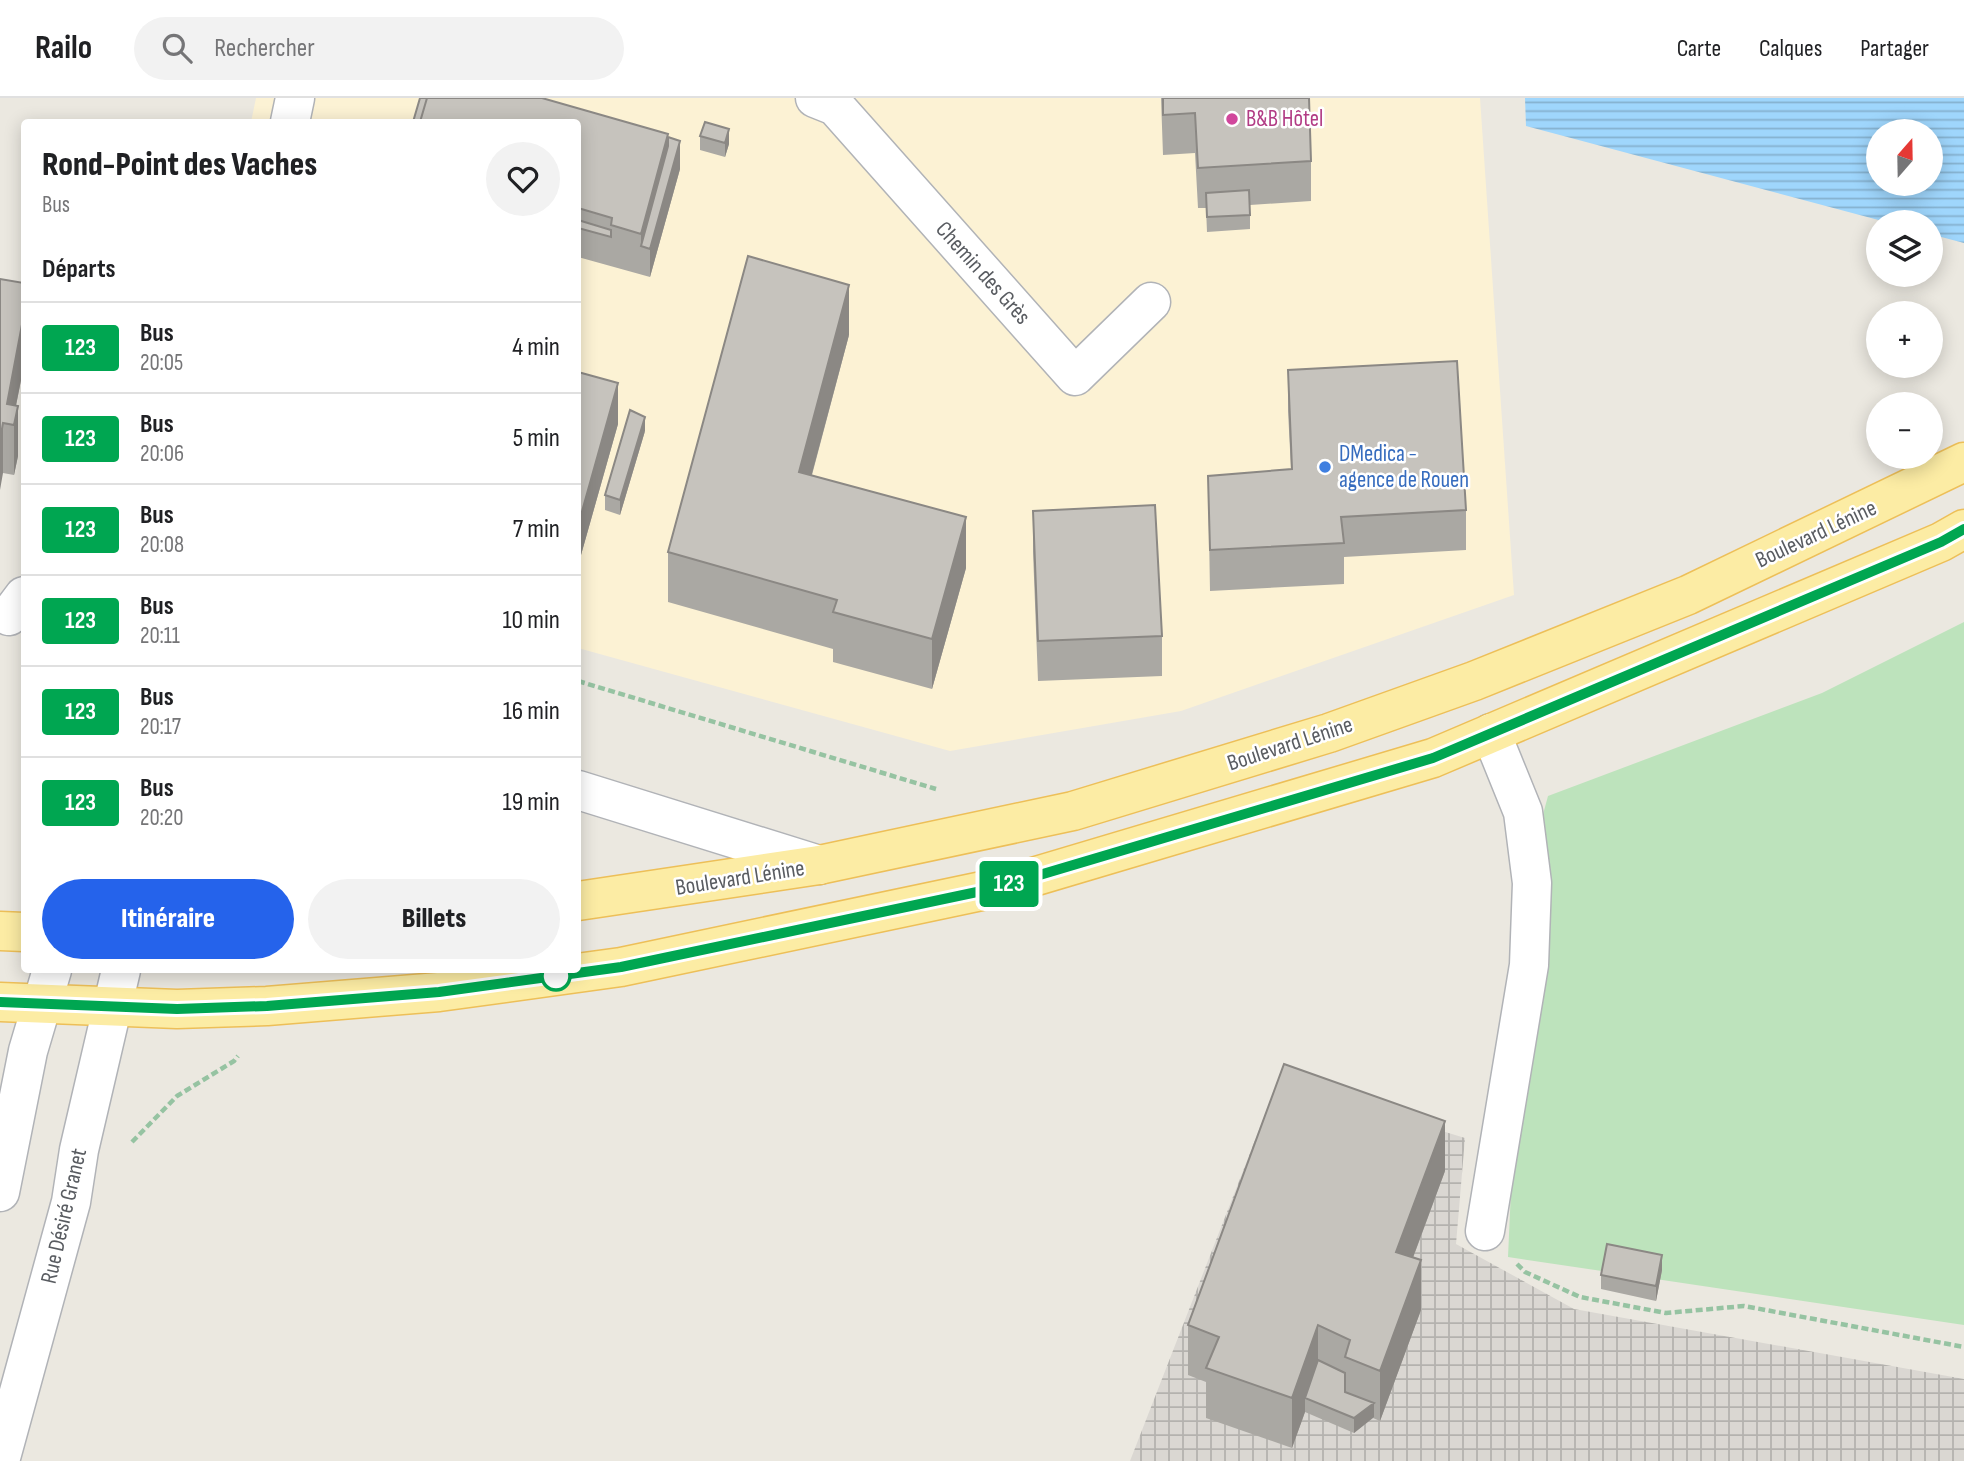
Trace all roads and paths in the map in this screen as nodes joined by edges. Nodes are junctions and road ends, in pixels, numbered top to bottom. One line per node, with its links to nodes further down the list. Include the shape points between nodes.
1 (295, 98): 3 (street)
2 (815, 98): 4 (street, Chemin des Grès, via 835,106 1075,376)
3 (291, 119)
4 (1151, 302)
5 (1964, 462): 11 (main road, Boulevard Lénine, via 1688,595 1356,723 1073,811)
6 (1964, 529): 8 (main road)
7 (581, 682): 9 (path)
8 (1491, 733): 15 (main road, via 1433,758 996,888); 24 (street, via 1523,812 1532,883 1530,965)
9 (939, 790)
10 (581, 791): 11 (street)
11 (818, 865): 12 (main road, Boulevard Lénine)
12 (581, 901)
13 (0, 931): 14 (main road)
14 (21, 932)
15 (581, 972)
16 (120, 973): 20 (street, Rue Désiré Granet)
17 (577, 973): 20 (main road, via 439,992 267,1006)
18 (47, 986): 19 (main road); 20 (main road); 23 (street, via 28,1051)
19 (0, 1002)
20 (112, 1006): 26 (street, Rue Désiré Granet, via 71,1202)
21 (243, 1049): 22 (path, via 234,1061 177,1096)
22 (127, 1148)
23 (0, 1192)
24 (1485, 1231): 25 (path, via 1525,1272 1580,1297 1665,1313 1744,1306)
25 (1964, 1347)
26 (0, 1461)

